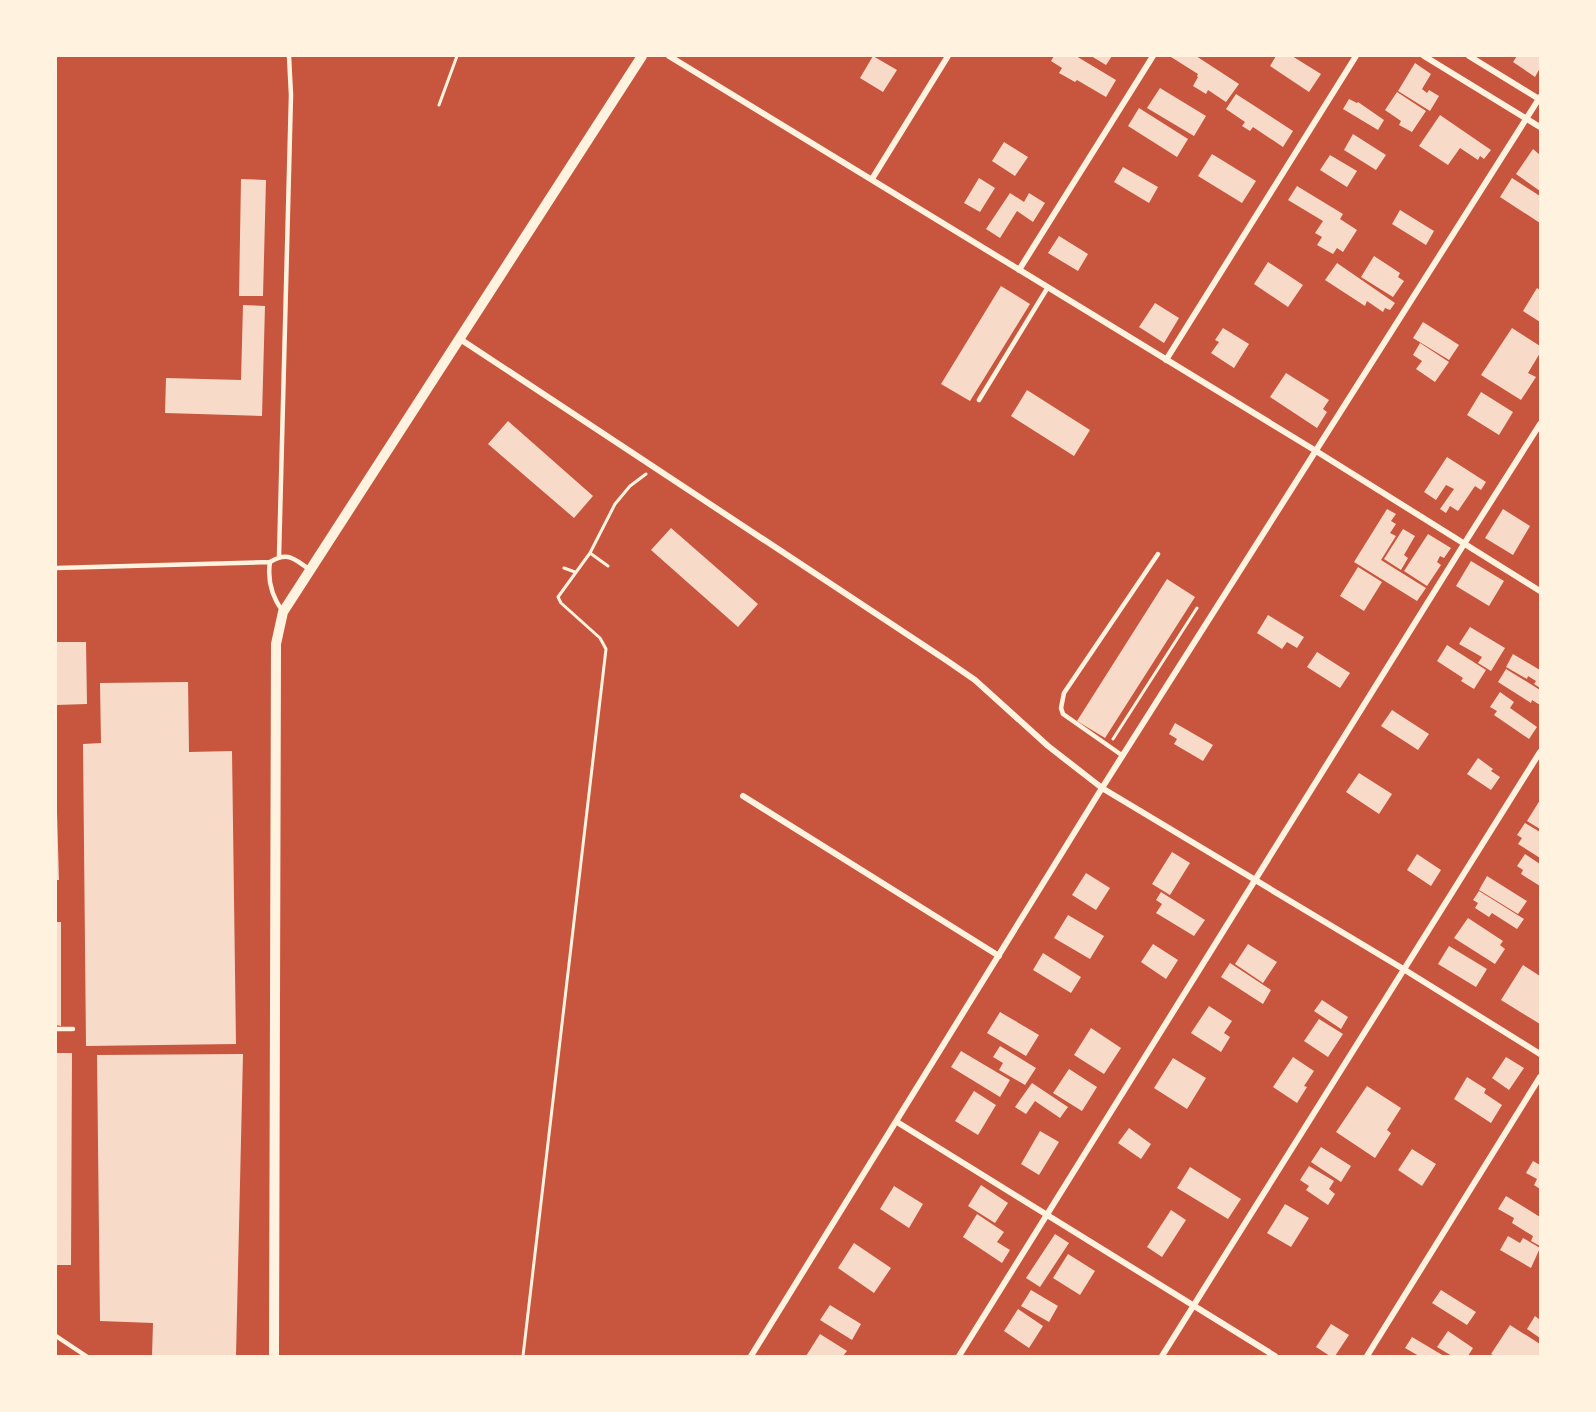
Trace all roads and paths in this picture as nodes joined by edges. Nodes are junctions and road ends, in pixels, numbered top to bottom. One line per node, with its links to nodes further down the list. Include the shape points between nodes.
1 (289, 56): 26 (lane)
2 (457, 56): 11 (path)
3 (642, 56): 17 (street)
4 (669, 56): 14 (street)
5 (948, 56): 14 (street)
6 (1154, 56): 15 (street)
7 (1356, 56): 18 (street)
8 (1424, 56): 12 (street)
9 (1469, 56): 10 (street)
10 (1540, 98): 12 (street)
11 (440, 105)
12 (1527, 119): 13 (street); 21 (street)
13 (1540, 127)
14 (872, 179): 15 (street)
15 (1019, 270): 16 (street)
16 (1048, 287): 18 (street); 19 (lane)
17 (460, 339): 22 (street); 31 (street)
18 (1166, 360): 21 (street)
19 (979, 400)
20 (1540, 424): 23 (street)
21 (1316, 451): 23 (street); 44 (street)
22 (655, 468): 24 (path, via 630,486 615,504); 45 (street, via 975,680)
23 (1464, 544): 33 (street); 47 (street)
24 (590, 553): 28 (path); 32 (path)
25 (1158, 554): 42 (lane, via 1061,701 1064,714)
26 (279, 557): 27 (lane); 31 (lane, via 290,556)
27 (270, 562): 29 (lane); 35 (lane, via 268,573 274,601)
28 (608, 566)
29 (56, 568)
30 (564, 568): 32 (path)
31 (309, 569): 35 (street)
32 (575, 572): 60 (path, via 558,597 600,638 606,649)
33 (1540, 591)
34 (1197, 608): 37 (path)
35 (283, 612): 59 (street, via 276,644)
36 (1180, 620): 37 (path)
37 (1187, 624): 39 (path)
38 (1151, 666): 39 (path)
39 (1158, 670): 41 (path)
40 (1124, 709): 41 (path)
41 (1130, 713): 42 (path)
42 (1109, 746): 44 (lane)
43 (1540, 752): 49 (street)
44 (1123, 756): 45 (street)
45 (1102, 788): 47 (street); 48 (street)
46 (742, 796): 48 (street)
47 (1256, 880): 49 (street); 55 (street)
48 (999, 956): 54 (street)
49 (1405, 970): 52 (street); 56 (street)
50 (56, 1029): 51 (lane)
51 (73, 1029)
52 (1540, 1054)
53 (1540, 1077): 65 (street)
54 (897, 1122): 55 (street); 61 (street)
55 (1048, 1214): 56 (street); 62 (street)
56 (1193, 1305): 63 (street); 64 (street)
57 (56, 1336): 58 (lane)
58 (86, 1356)
59 (274, 1356)
60 (523, 1356)
61 (751, 1356)
62 (958, 1356)
63 (1162, 1356)
64 (1275, 1356)
65 (1366, 1356)

